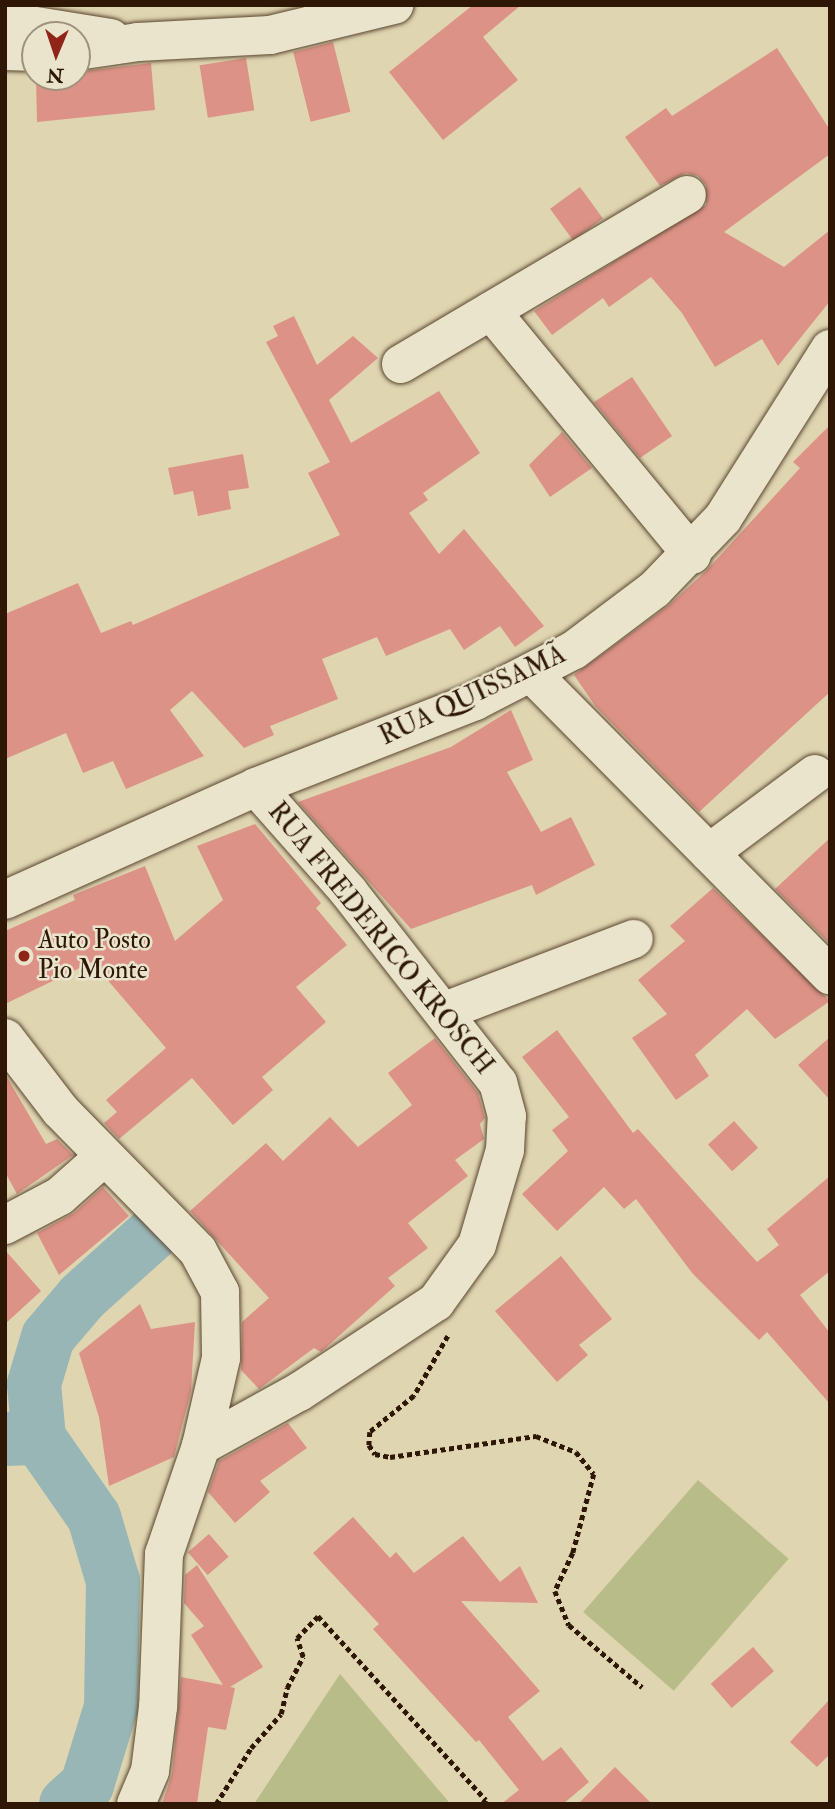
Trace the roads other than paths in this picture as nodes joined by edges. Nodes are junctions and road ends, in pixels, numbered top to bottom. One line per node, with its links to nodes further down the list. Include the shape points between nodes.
1 (394, 5): 3 (street, via 270,35)
2 (5, 21): 3 (street)
3 (138, 42): 4 (street)
4 (91, 49)
5 (687, 195): 6 (street)
6 (491, 311): 8 (street); 9 (street)
7 (830, 349): 9 (street, RUA QUISSAMÃ, via 738,496)
8 (401, 364)
9 (692, 555): 10 (street, RUA QUISSAMÃ, via 617,621)
10 (532, 674): 12 (street, RUA QUISSAMÃ, via 418,726); 13 (street)
11 (815, 774): 13 (street)
12 (256, 787): 14 (street, RUA QUISSAMÃ); 17 (street, RUA FREDERICO KROSCH)
13 (709, 853): 16 (street)
14 (5, 900)
15 (634, 939): 17 (street)
16 (830, 975)
17 (445, 1011): 21 (street, RUA FREDERICO KROSCH, via 498,1083 508,1116 496,1193 477,1245 457,1280 404,1327)
18 (5, 1038): 19 (street)
19 (104, 1157): 20 (street, via 60,1196); 21 (street, via 198,1251 220,1292 221,1358)
20 (5, 1225)
21 (201, 1446): 22 (street, via 164,1554 158,1707 150,1771)
22 (136, 1804)

